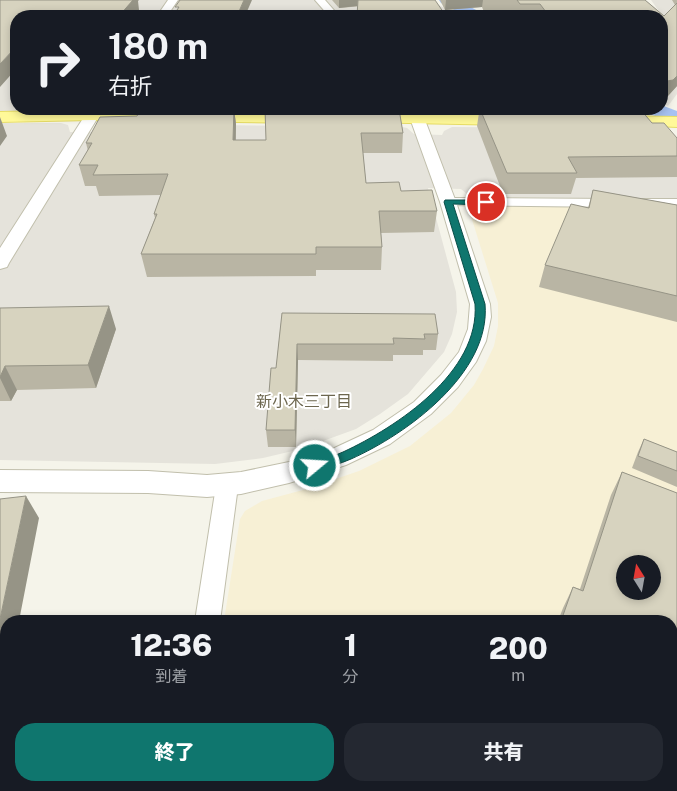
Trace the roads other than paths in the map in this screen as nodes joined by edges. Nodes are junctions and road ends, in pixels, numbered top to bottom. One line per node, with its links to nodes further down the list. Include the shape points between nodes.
1 (320, 0): 2 (street)
2 (329, 10)
3 (38, 115): 9 (main road)
4 (92, 115): 17 (street)
5 (206, 115): 10 (main road)
6 (401, 115): 11 (main road)
7 (414, 115): 15 (street)
8 (433, 115): 12 (main road)
9 (0, 117)
10 (319, 118)
11 (349, 119)
12 (527, 120)
13 (596, 121): 14 (main road)
14 (677, 122)
15 (448, 202): 16 (street); 19 (street, via 481,313 473,349 464,363 425,407 392,432 346,456 299,472)
16 (677, 203)
17 (0, 263)
18 (0, 481): 19 (street)
19 (227, 486): 20 (street)
20 (208, 615)

